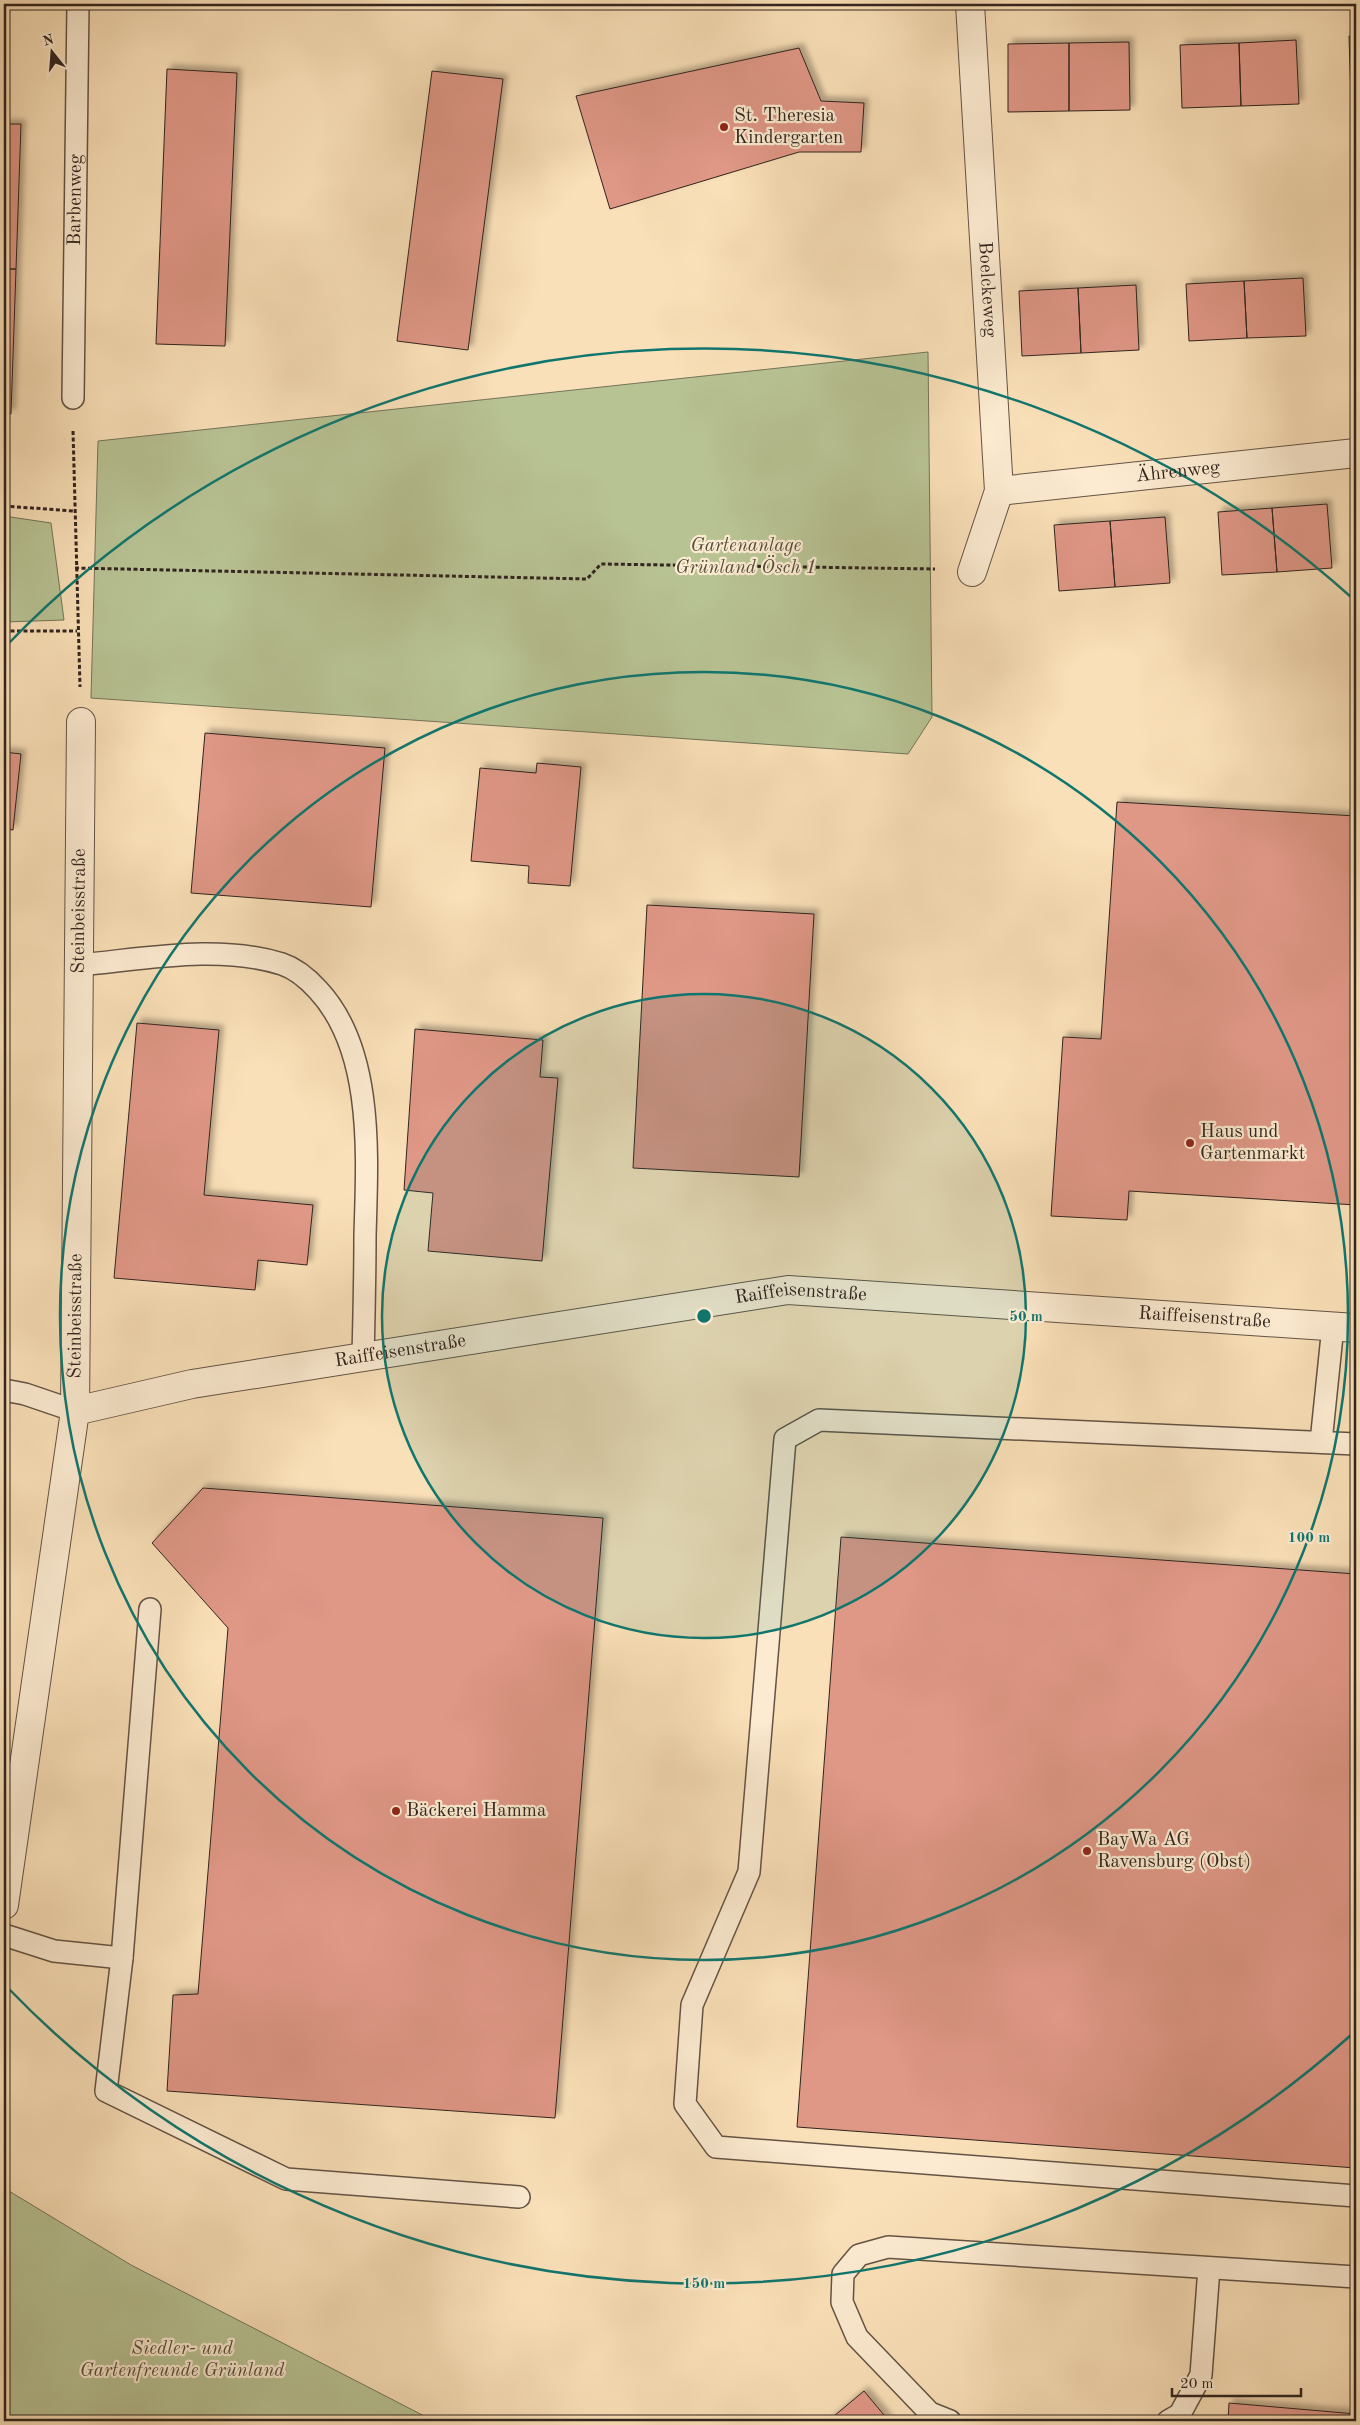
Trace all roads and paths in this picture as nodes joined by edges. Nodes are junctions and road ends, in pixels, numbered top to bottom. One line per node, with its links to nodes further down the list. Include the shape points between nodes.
1 (78, 4): 3 (lane, Barbenweg)
2 (970, 4): 5 (street, Boelckeweg)
3 (73, 398): 7 (path)
4 (1356, 453): 5 (street, Ährenweg)
5 (999, 491): 9 (street, Boelckeweg)
6 (4, 506): 7 (path)
7 (74, 511): 8 (path)
8 (75, 568): 9 (path, via 588,579 601,564 914,568); 11 (path)
9 (972, 572)
10 (4, 631): 11 (path)
11 (78, 631): 12 (path)
12 (81, 722): 13 (street, Steinbeisstraße)
13 (79, 965): 15 (lane, via 192,955 255,957 284,965 306,977 330,1002 350,1041 362,1094 367,1153); 17 (street, Steinbeisstraße)
14 (1344, 1327): 15 (street, Raiffeisenstraße, via 788,1290); 18 (lane)
15 (363, 1357): 17 (street, Raiffeisenstraße, via 192,1384)
16 (4, 1390): 17 (lane)
17 (76, 1411): 21 (street, Steinbeisstraße)
18 (1321, 1442): 19 (lane); 24 (lane, via 819,1420 785,1439 749,1872 692,2005 685,2104 716,2147)
19 (1356, 1444)
20 (150, 1609): 23 (lane)
21 (4, 1905)
22 (4, 1935): 23 (lane, via 54,1951)
23 (122, 1958): 25 (lane, via 106,2091 286,2179)
24 (1356, 2196)
25 (519, 2197)
26 (1209, 2268): 27 (lane); 28 (lane, via 888,2247 859,2255 843,2274 842,2302 857,2338 930,2413); 29 (lane, via 1201,2375 1180,2414)
27 (1356, 2277)
28 (950, 2421)
29 (1168, 2421)

